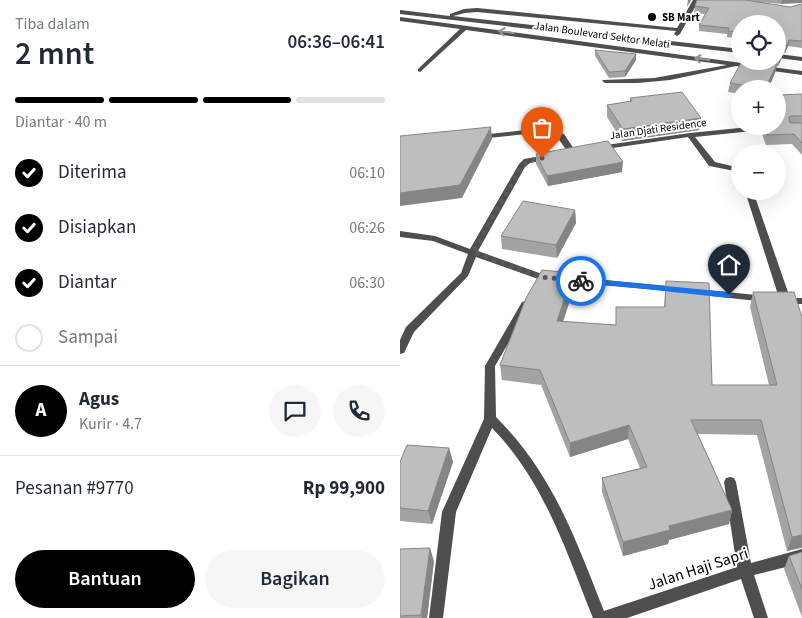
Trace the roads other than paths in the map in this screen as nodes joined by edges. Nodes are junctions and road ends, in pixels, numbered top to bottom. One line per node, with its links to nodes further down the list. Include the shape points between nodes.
1 (696, 0): 6 (street)
2 (400, 12): 3 (street, Jalan Boulevard Sektor Melati)
3 (448, 16): 6 (street, via 477,10); 7 (street, Jalan Boulevard Sektor Melati)
4 (400, 19): 5 (street, Jalan Boulevard Sektor Melati)
5 (465, 27): 9 (street, Jalan Boulevard Sektor Melati, one-way to 5); 14 (street)
6 (679, 30): 7 (street)
7 (673, 43): 8 (street, Jalan Boulevard Sektor Melati); 9 (street)
8 (731, 51)
9 (663, 54): 12 (street, Jalan Boulevard Sektor Melati, one-way to 9)
10 (786, 57): 11 (street)
11 (802, 59)
12 (731, 63)
13 (731, 66): 17 (street, via 660,80 633,83)
14 (420, 70)
15 (781, 70): 16 (street, Jalan Boulevard Sektor Melati)
16 (802, 73)
17 (605, 81)
18 (731, 131): 19 (street, Jalan Djati Residence)
19 (690, 135): 21 (street, Jalan Djati Residence); 26 (street, via 712,164)
20 (467, 138): 23 (street, via 543,130 561,136)
21 (592, 149)
22 (582, 150): 23 (street)
23 (572, 152): 24 (street)
24 (563, 154)
25 (554, 156): 29 (street, via 527,161 522,166)
26 (731, 168)
27 (752, 200): 31 (street)
28 (400, 234): 29 (street, via 436,239)
29 (473, 252): 30 (street); 33 (street, via 465,274 410,330)
30 (537, 285): 31 (street); 34 (street, via 490,366)
31 (786, 301): 32 (street)
32 (802, 301)
33 (400, 350)
34 (490, 419): 38 (street, via 449,512); 39 (street, via 507,433 548,494)
35 (730, 482): 37 (street)
36 (802, 556): 37 (street, Jalan Haji Sapri)
37 (745, 571): 40 (street, Jalan Haji Sapri); 41 (street)
38 (436, 618)
39 (600, 618)
40 (605, 618)
41 (761, 618)

